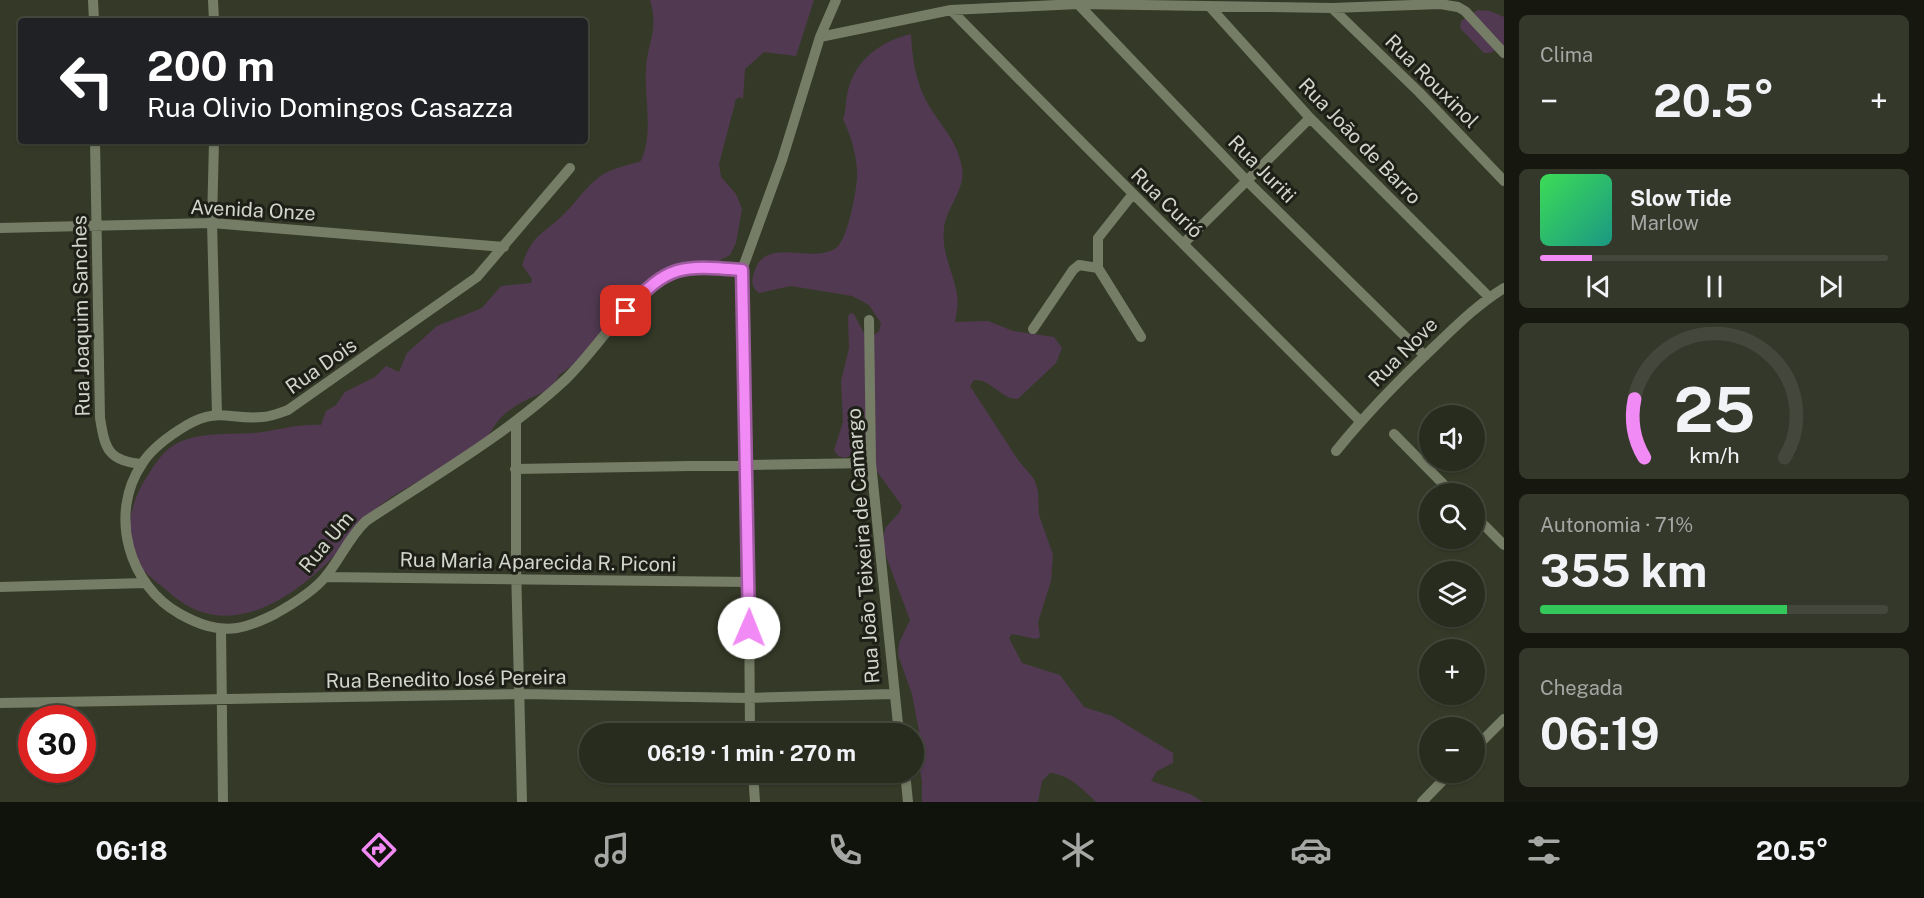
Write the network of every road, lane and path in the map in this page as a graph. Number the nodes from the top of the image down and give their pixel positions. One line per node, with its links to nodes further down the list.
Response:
1 (93, 0): 10 (street)
2 (213, 0): 11 (street)
3 (836, 0): 12 (street)
4 (1424, 2): 5 (street); 8 (street)
5 (1440, 2): 13 (street)
6 (1078, 4): 7 (street); 9 (street); 18 (street, Rua Juriti)
7 (1210, 7): 8 (street); 14 (street, Rua João de Barro)
8 (1332, 8): 19 (street, Rua Rouxinol)
9 (951, 10): 12 (street); 20 (street, Rua Curió)
10 (94, 18)
11 (214, 18)
12 (820, 37): 27 (street)
13 (1504, 53)
14 (1310, 118): 18 (street); 29 (street, Rua João de Barro)
15 (95, 144): 22 (street, Rua Joaquim Sanches)
16 (214, 144): 21 (street)
17 (570, 168): 25 (street, Rua Dois)
18 (1246, 180): 24 (street); 33 (street, Rua Juriti)
19 (1504, 181)
20 (1132, 195): 24 (street, Rua Curió); 26 (street)
21 (212, 223): 22 (street, Avenida Onze); 25 (street, Avenida Onze); 34 (street)
22 (96, 226): 23 (street, Avenida Onze); 40 (street, Rua Joaquim Sanches)
23 (0, 228)
24 (1184, 243): 35 (street, Rua Curió)
25 (504, 247): 34 (street, Rua Dois)
26 (1098, 268): 31 (street); 32 (street)
27 (742, 270): 36 (street, Rua Um); 41 (street)
28 (1504, 288): 29 (street, Rua Nove)
29 (1489, 297): 33 (street, Rua Nove)
30 (868, 320): 39 (street, Rua João Teixeira de Camargo)
31 (1033, 329)
32 (1140, 337)
33 (1425, 356): 35 (street, Rua Nove)
34 (217, 414): 40 (street, Rua Dois)
35 (1360, 421): 38 (street, Rua Nove)
36 (516, 423): 42 (street); 46 (street, Rua Um)
37 (1394, 434): 43 (street)
38 (1336, 451)
39 (871, 463): 41 (street); 54 (street, Rua João Teixeira de Camargo)
40 (142, 464): 49 (street, Rua Dois)
41 (748, 464): 42 (street); 48 (street)
42 (515, 469): 47 (street)
43 (1442, 483)
44 (1485, 526): 45 (street)
45 (1504, 544)
46 (325, 577): 47 (street, Rua Maria Aparecida R. Piconi); 52 (street, Rua Um)
47 (516, 579): 48 (street, Rua Maria Aparecida R. Piconi); 53 (street)
48 (750, 582): 55 (street)
49 (145, 583): 50 (street); 51 (street, Rua Dois)
50 (0, 587)
51 (155, 594): 52 (street, Rua Um)
52 (221, 629): 56 (street)
53 (521, 694): 55 (street, Rua Benedito José Pereira); 56 (street, Rua Benedito José Pereira); 66 (street)
54 (893, 694): 55 (street, Rua Benedito José Pereira); 60 (street, Rua João Teixeira de Camargo)
55 (748, 698): 59 (street)
56 (220, 700): 57 (street, Rua Benedito José Pereira); 65 (street)
57 (0, 703)
58 (1504, 719): 61 (street)
59 (749, 723)
60 (897, 723)
61 (1485, 738)
62 (753, 783): 67 (street)
63 (906, 783): 68 (street)
64 (1440, 783): 69 (street)
65 (223, 802)
66 (522, 802)
67 (754, 802)
68 (908, 802)
69 (1422, 802)

